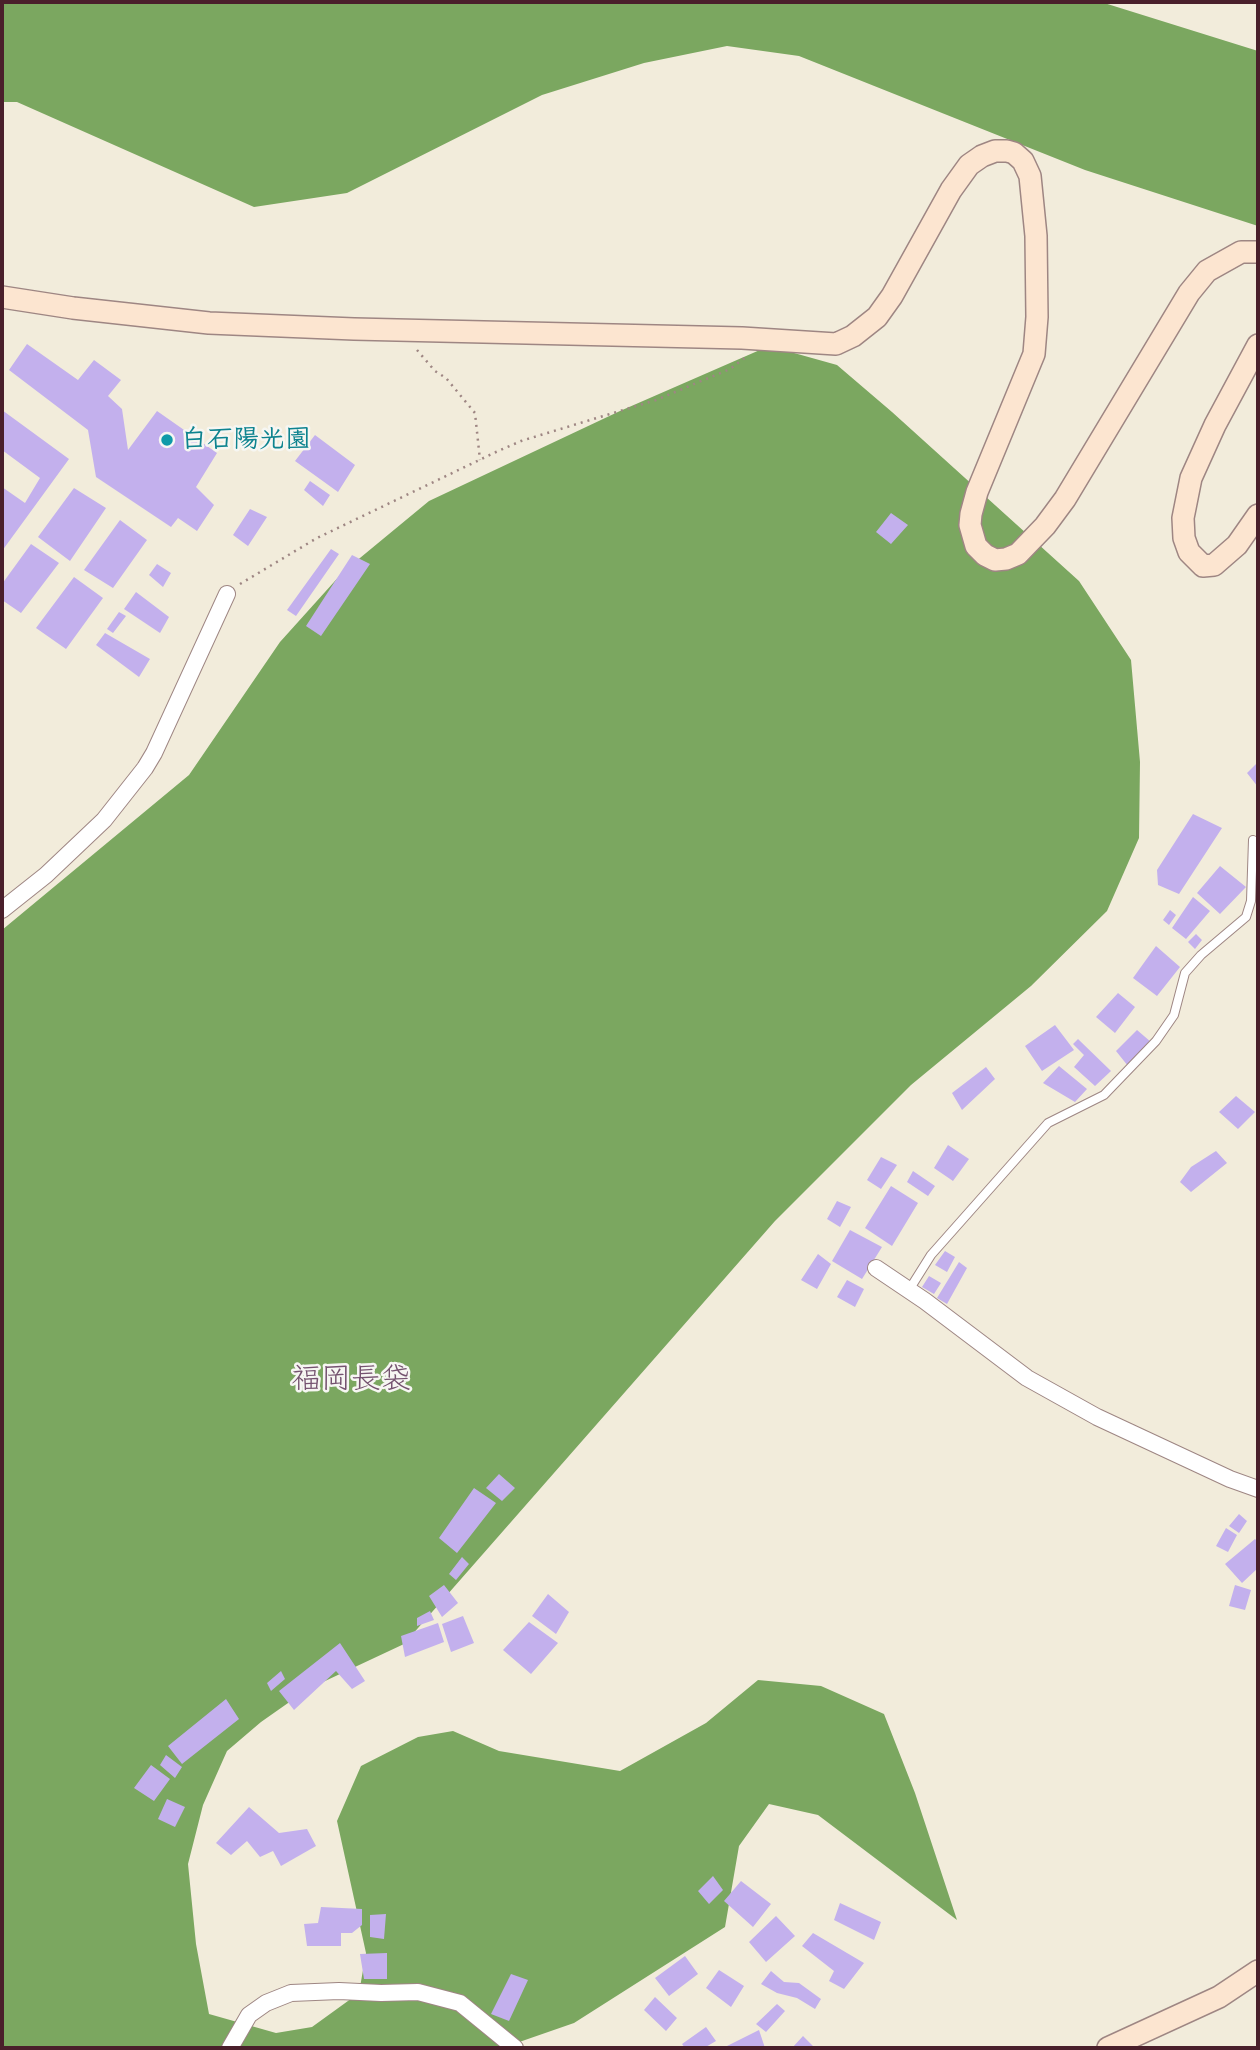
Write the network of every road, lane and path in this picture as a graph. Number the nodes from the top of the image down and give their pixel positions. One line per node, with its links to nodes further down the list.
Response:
1 (1258, 252): 4 (street)
2 (2, 297): 3 (street)
3 (401, 330): 4 (street); 6 (path)
4 (768, 340): 6 (path)
5 (1258, 345): 7 (street)
6 (480, 460): 8 (path)
7 (1258, 515)
8 (227, 594): 10 (street)
9 (1252, 840): 12 (lane)
10 (2, 910)
11 (1258, 913): 12 (lane)
12 (1246, 917): 14 (lane)
13 (876, 1268): 14 (street)
14 (909, 1290): 15 (street)
15 (1258, 1489)
16 (1258, 1971): 19 (street)
17 (230, 2048): 18 (street)
18 (515, 2048)
19 (1108, 2048)

